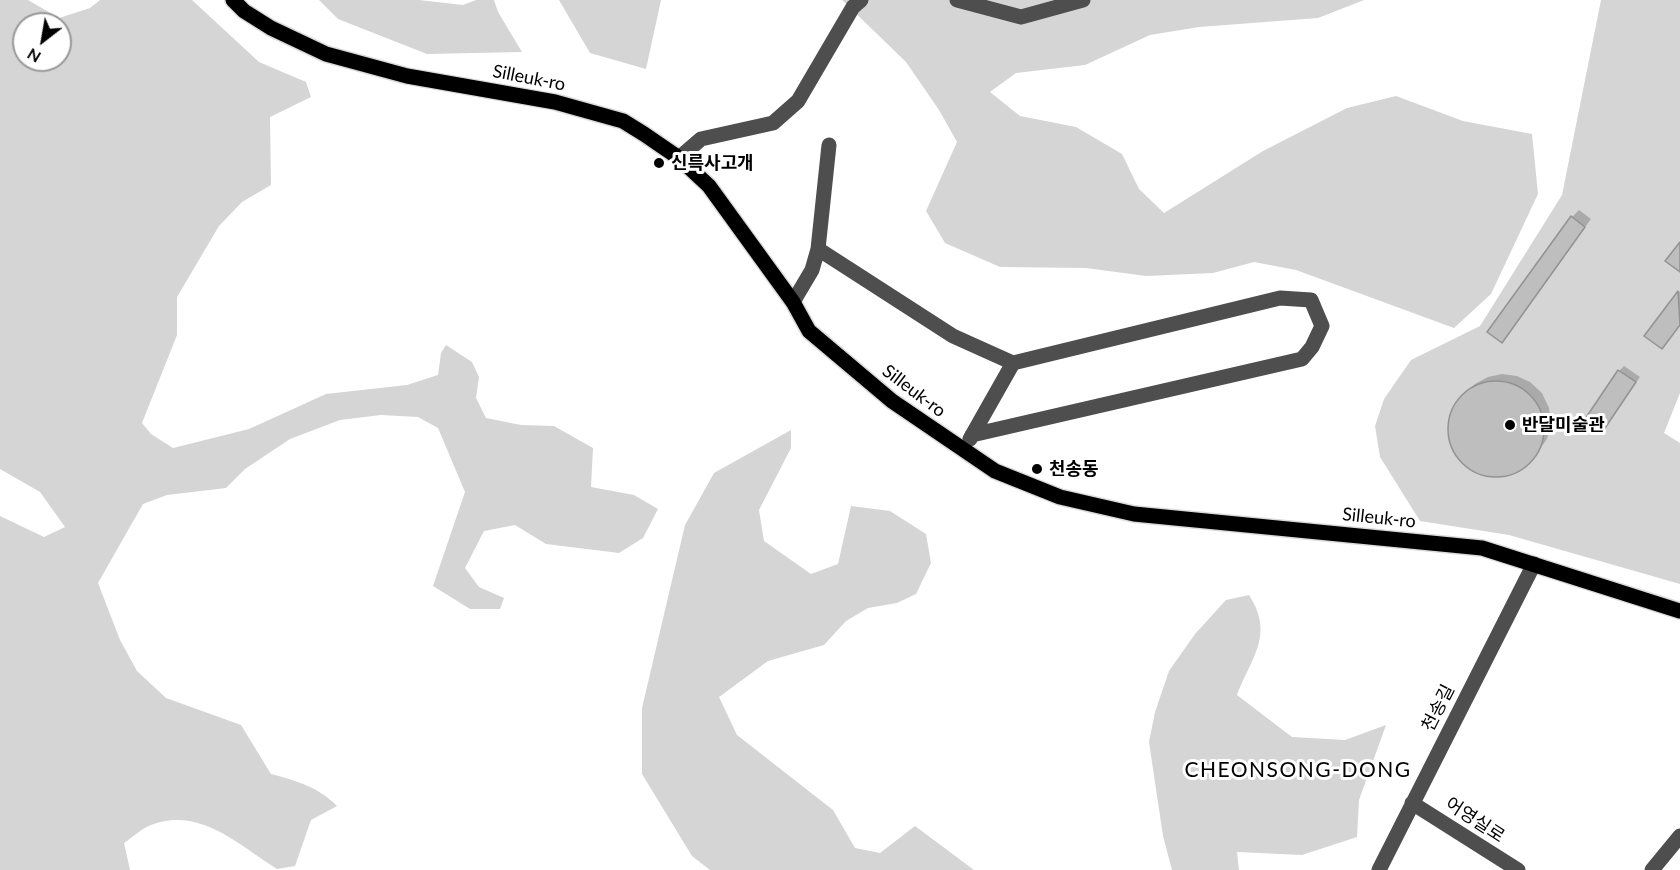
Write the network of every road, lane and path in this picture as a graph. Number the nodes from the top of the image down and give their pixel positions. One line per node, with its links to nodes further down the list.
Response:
1 (233, 0): 6 (main road, Silleuk-ro)
2 (861, 0): 6 (street)
3 (957, 0): 4 (street)
4 (1083, 0)
5 (829, 145): 7 (street)
6 (679, 158): 8 (main road, Silleuk-ro)
7 (818, 249): 8 (street); 9 (street)
8 (794, 302): 11 (main road, Silleuk-ro)
9 (1013, 363): 10 (street); 10 (street)
10 (972, 435): 11 (street)
11 (964, 452): 12 (main road, Silleuk-ro)
12 (1534, 564): 13 (main road, Silleuk-ro); 14 (street, 천송길)
13 (1680, 611)
14 (1412, 802): 16 (street, 천송길); 17 (street, 어영실로)
15 (1680, 836): 18 (street)
16 (1379, 870)
17 (1518, 870)
18 (1652, 870)

